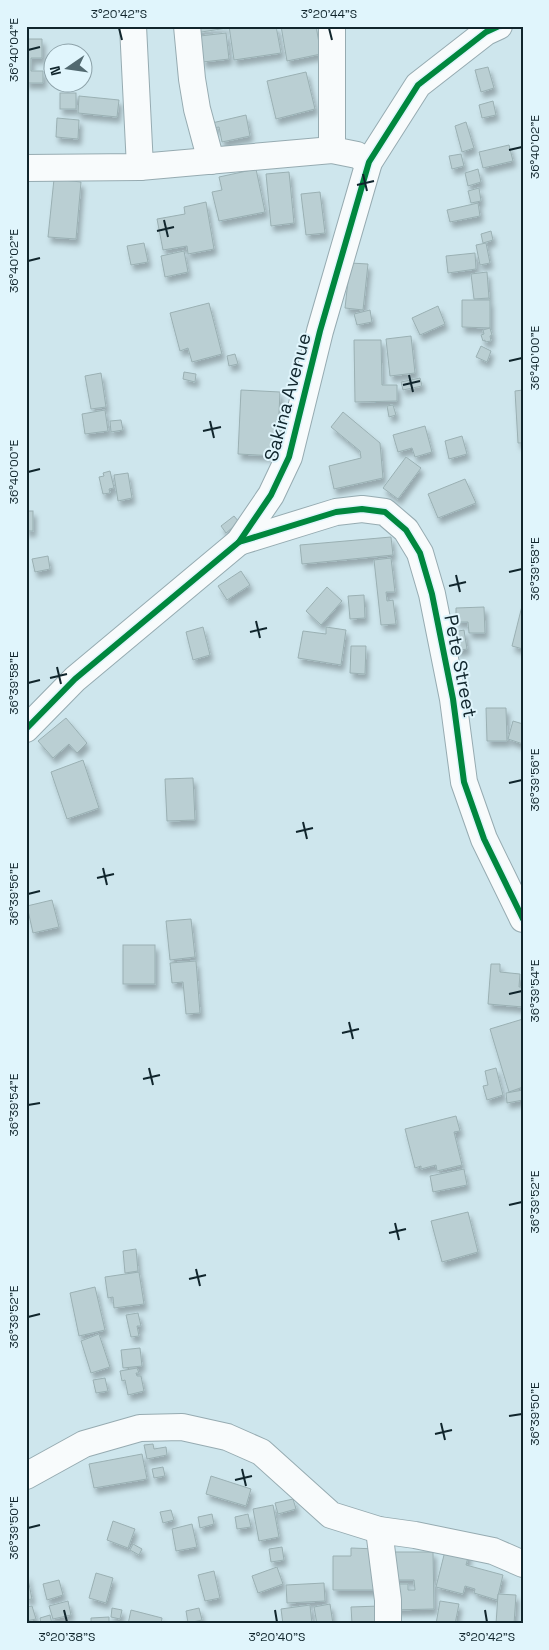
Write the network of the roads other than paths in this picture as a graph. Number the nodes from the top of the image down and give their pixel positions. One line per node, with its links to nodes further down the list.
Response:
1 (133, 26): 8 (street)
2 (187, 26): 6 (street)
3 (332, 26): 5 (street)
4 (499, 26): 7 (street, Sakina Avenue)
5 (332, 150): 6 (street); 7 (street)
6 (211, 161): 8 (street)
7 (369, 162): 10 (street, Sakina Avenue)
8 (140, 167): 9 (street)
9 (26, 168)
10 (239, 542): 11 (street, Sakina Avenue); 12 (street, Pete Street)
11 (26, 729)
12 (523, 919)
13 (26, 1476): 14 (street)
14 (379, 1530): 15 (street); 16 (street)
15 (523, 1564)
16 (388, 1624)

